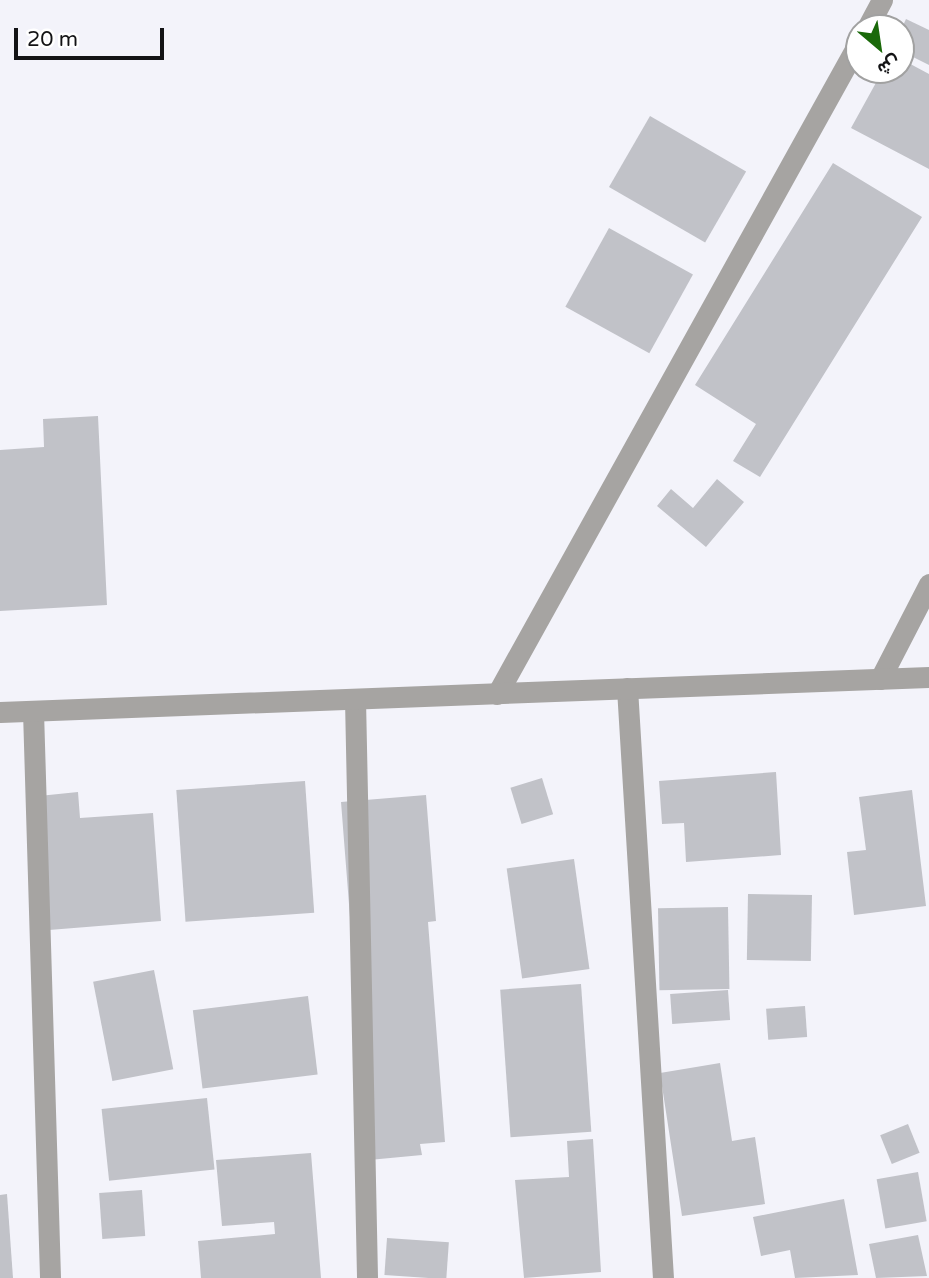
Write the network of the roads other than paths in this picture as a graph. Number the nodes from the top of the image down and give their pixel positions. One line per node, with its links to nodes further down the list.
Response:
1 (845, 66): 6 (street)
2 (929, 584): 4 (street)
3 (929, 677): 4 (street)
4 (880, 679): 5 (street)
5 (627, 688): 6 (street); 12 (street)
6 (497, 694): 7 (street)
7 (355, 699): 8 (street); 11 (street)
8 (33, 711): 9 (street); 10 (street)
9 (0, 712)
10 (50, 1278)
11 (367, 1278)
12 (663, 1278)

